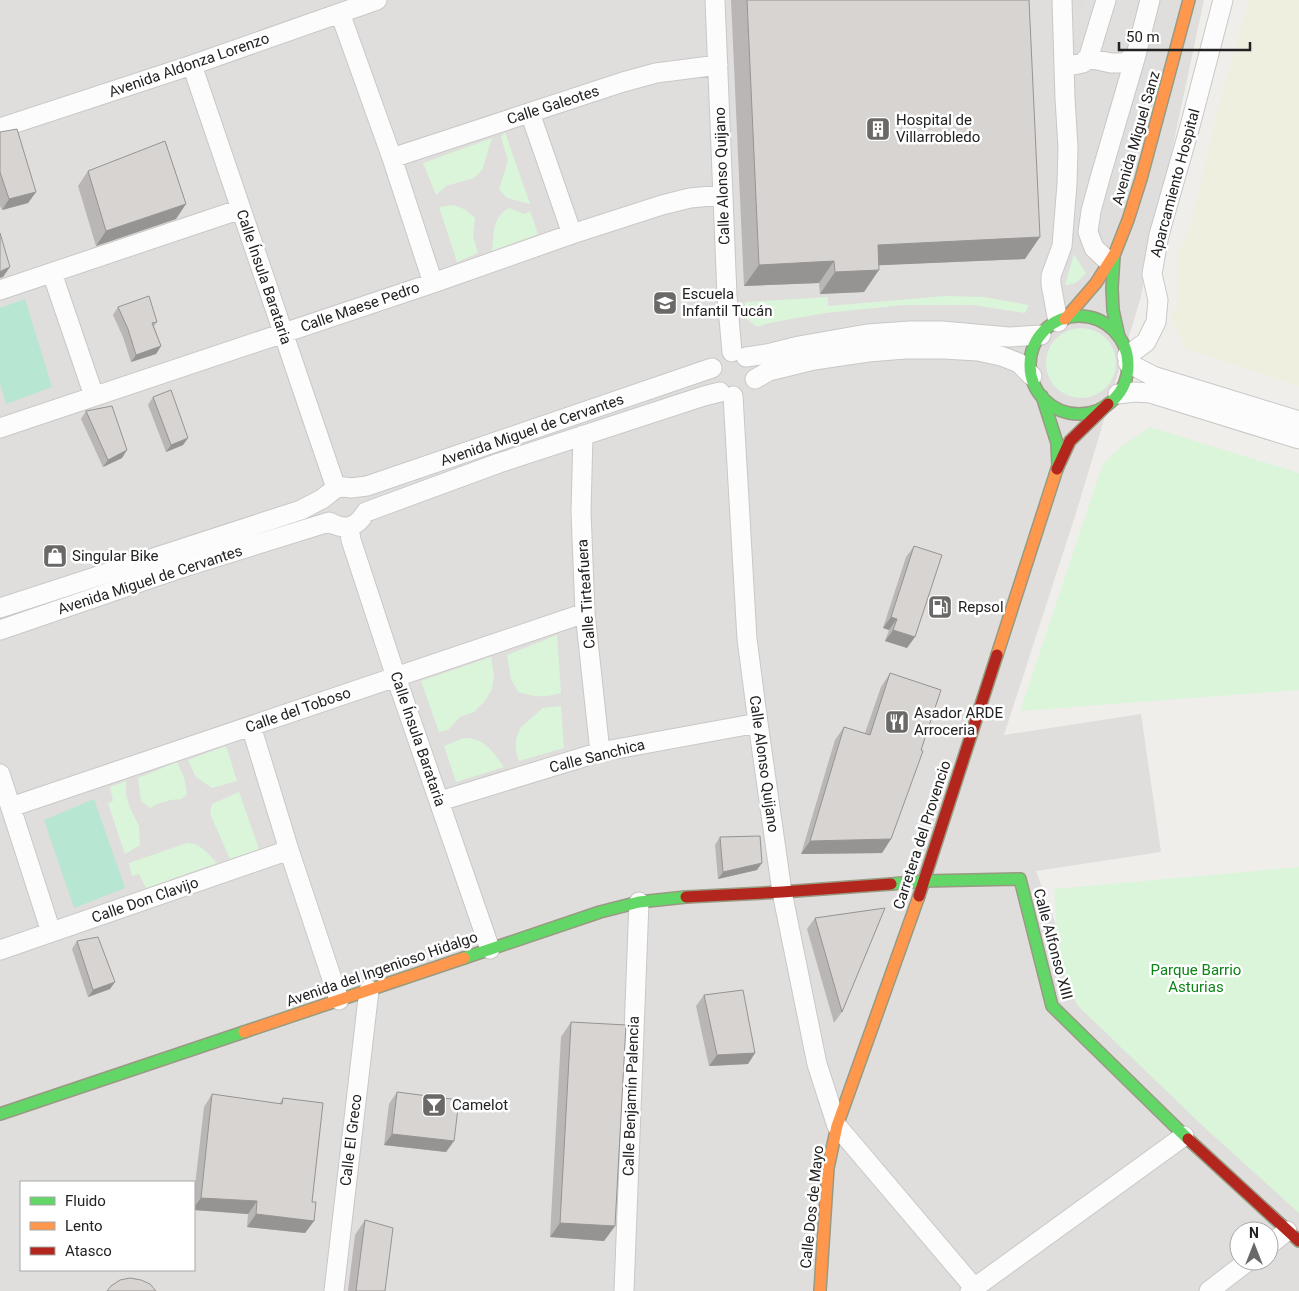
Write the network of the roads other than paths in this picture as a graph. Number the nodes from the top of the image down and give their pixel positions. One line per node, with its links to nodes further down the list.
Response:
1 (377, 0): 8 (street, Avenida Aldonza Lorenzo)
2 (715, 0): 12 (street, Calle Alonso Quijano)
3 (1062, 0): 13 (street)
4 (1106, 0): 10 (street)
5 (1150, 0): 9 (street)
6 (1189, 0): 20 (street, Avenida Miguel Sanz)
7 (1223, 0): 29 (street, Aparcamiento Hospital)
8 (340, 13): 11 (street, Avenida Aldonza Lorenzo); 16 (street)
9 (1136, 55): 10 (street); 20 (street)
10 (1088, 58): 13 (street)
11 (192, 65): 15 (street, Avenida Aldonza Lorenzo); 18 (street, Calle Ínsula Barataria)
12 (718, 65): 14 (street, Calle Galeotes); 17 (street, Calle Alonso Quijano)
13 (1064, 67): 24 (street)
14 (530, 113): 16 (street, Calle Galeotes); 19 (street)
15 (0, 128)
16 (392, 158): 22 (street)
17 (722, 195): 19 (street, Calle Maese Pedro); 28 (street, Calle Alonso Quijano)
18 (241, 209): 21 (street); 25 (street, Calle Ínsula Barataria)
19 (572, 234): 22 (street, Calle Maese Pedro)
20 (1112, 257): 24 (street, Avenida Miguel Sanz); 27 (street, Avenida Miguel Sanz)
21 (52, 273): 23 (street); 34 (street)
22 (433, 282): 25 (street, Calle Maese Pedro)
23 (0, 290)
24 (1061, 320): 26 (street, Avenida Miguel Sanz); 27 (street)
25 (283, 333): 34 (street, Calle Maese Pedro); 42 (street, Calle Ínsula Barataria)
26 (1041, 335): 28 (street); 31 (street)
27 (1119, 337): 29 (street, Avenida Miguel Sanz)
28 (739, 355): 30 (street); 32 (street)
29 (1127, 359): 36 (street); 37 (street)
30 (712, 368): 33 (street); 42 (street, Avenida Miguel de Cervantes)
31 (1032, 376): 32 (street); 35 (street, Carretera del Provencio)
32 (755, 379): 33 (street)
33 (727, 394): 39 (street, Avenida Miguel de Cervantes); 50 (street, Calle Alonso Quijano)
34 (94, 396): 38 (street, Calle Maese Pedro)
35 (1042, 396): 36 (street); 41 (street, Carretera del Provencio)
36 (1113, 399): 40 (street); 41 (street, Carretera del Provencio)
37 (1299, 421)
38 (0, 428)
39 (583, 435): 43 (street, Avenida Miguel de Cervantes); 47 (street, Calle Tirteafuera)
40 (1299, 439)
41 (1058, 466): 57 (street, Carretera del Provencio)
42 (336, 492): 43 (street); 44 (street); 46 (street, Avenida Miguel de Cervantes)
43 (366, 512): 45 (street, Avenida Miguel de Cervantes)
44 (329, 522): 45 (street); 48 (street, Avenida Miguel de Cervantes)
45 (349, 528): 49 (street, Calle Ínsula Barataria)
46 (0, 608)
47 (585, 613): 49 (street, Calle del Toboso); 52 (street, Calle Tirteafuera)
48 (0, 630)
49 (396, 677): 51 (street, Calle del Toboso); 54 (street, Calle Ínsula Barataria)
50 (758, 724): 52 (street, Calle Sanchica); 58 (street, Calle Alonso Quijano)
51 (251, 726): 55 (street, Calle del Toboso); 56 (street)
52 (600, 752): 54 (street, Calle Sanchica)
53 (0, 774): 55 (street)
54 (440, 801): 61 (street, Calle Ínsula Barataria)
55 (11, 807): 60 (street)
56 (289, 850): 60 (street, Calle Don Clavijo); 64 (street)
57 (924, 881): 58 (street, Calle Alfonso XIII); 66 (street, Carretera del Provencio); 67 (street, Calle Alfonso XIII)
58 (782, 892): 59 (street, Avenida del Ingenioso Hidalgo); 66 (street, Calle Alonso Quijano)
59 (639, 902): 61 (street, Avenida del Ingenioso Hidalgo); 73 (street, Calle Benjamín Palencia)
60 (51, 932): 62 (street, Calle Don Clavijo)
61 (490, 949): 63 (street, Avenida del Ingenioso Hidalgo)
62 (0, 950)
63 (369, 990): 64 (street, Avenida del Ingenioso Hidalgo); 72 (street, Calle El Greco)
64 (340, 1000): 65 (street, Avenida del Ingenioso Hidalgo)
65 (0, 1114)
66 (837, 1126): 71 (street); 74 (street, Calle Dos de Mayo)
67 (1184, 1136): 68 (street, Calle Alfonso XIII); 71 (street)
68 (1293, 1236): 69 (street)
69 (1279, 1241)
70 (1235, 1271): 75 (street)
71 (974, 1290)
72 (334, 1291)
73 (624, 1291)
74 (820, 1291)
75 (1209, 1291)

